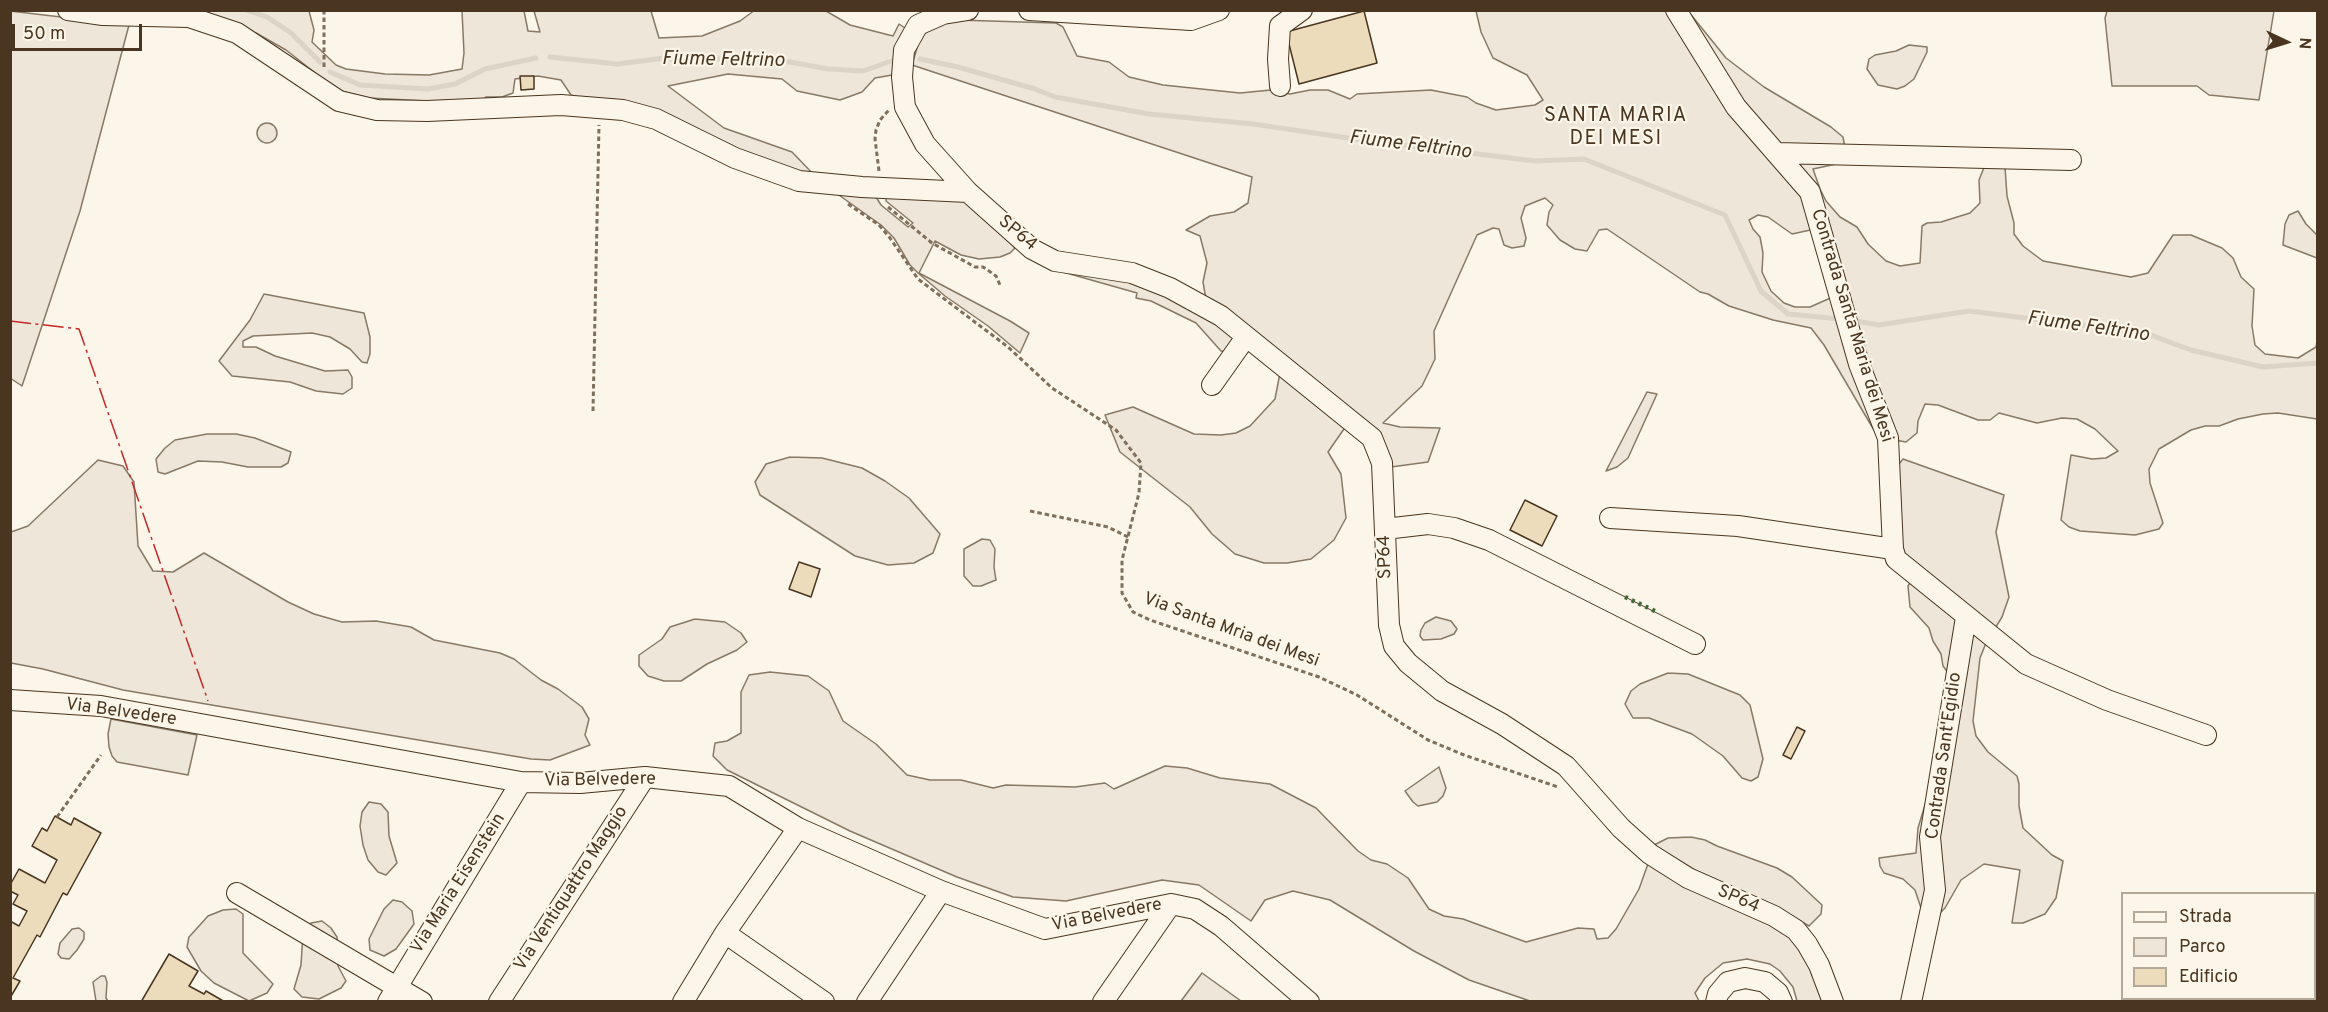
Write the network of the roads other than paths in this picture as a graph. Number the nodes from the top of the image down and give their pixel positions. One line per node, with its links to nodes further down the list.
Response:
1 (68, 10): 10 (street)
2 (968, 10): 10 (street, SP64)
3 (1029, 10): 4 (street)
4 (1219, 10)
5 (1302, 10): 7 (street)
6 (1676, 10): 8 (street, Contrada Santa Maria dei Mesi)
7 (1280, 86)
8 (1777, 153): 9 (street); 15 (street, Contrada Santa Maria dei Mesi)
9 (2071, 160)
10 (968, 192): 11 (street, SP64)
11 (1246, 336): 12 (street); 14 (street, SP64)
12 (1212, 385)
13 (1610, 518): 15 (street)
14 (1385, 529): 17 (street); 37 (street, SP64)
15 (1893, 549): 16 (street)
16 (1966, 617): 19 (street); 38 (street, Contrada Sant'Egidio)
17 (1695, 644)
18 (10, 700): 21 (street, Via Belvedere)
19 (2206, 735)
20 (645, 777): 21 (street, Via Belvedere); 22 (street, Via Belvedere); 29 (street, Via Ventiquattro Maggio)
21 (521, 782): 27 (street, Via Maria Eisenstein)
22 (798, 828): 23 (street, Via Belvedere); 26 (street)
23 (941, 891): 25 (street, Via Belvedere); 32 (street)
24 (237, 893): 27 (street)
25 (1171, 904): 33 (street); 34 (street, Via Belvedere)
26 (725, 933): 30 (street); 31 (street)
27 (392, 993): 28 (street)
28 (422, 1002)
29 (499, 1002)
30 (683, 1002)
31 (824, 1002)
32 (867, 1002)
33 (1103, 1002)
34 (1309, 1002)
35 (1716, 1002): 36 (street)
36 (1782, 1002)
37 (1833, 1002)
38 (1911, 1002)

